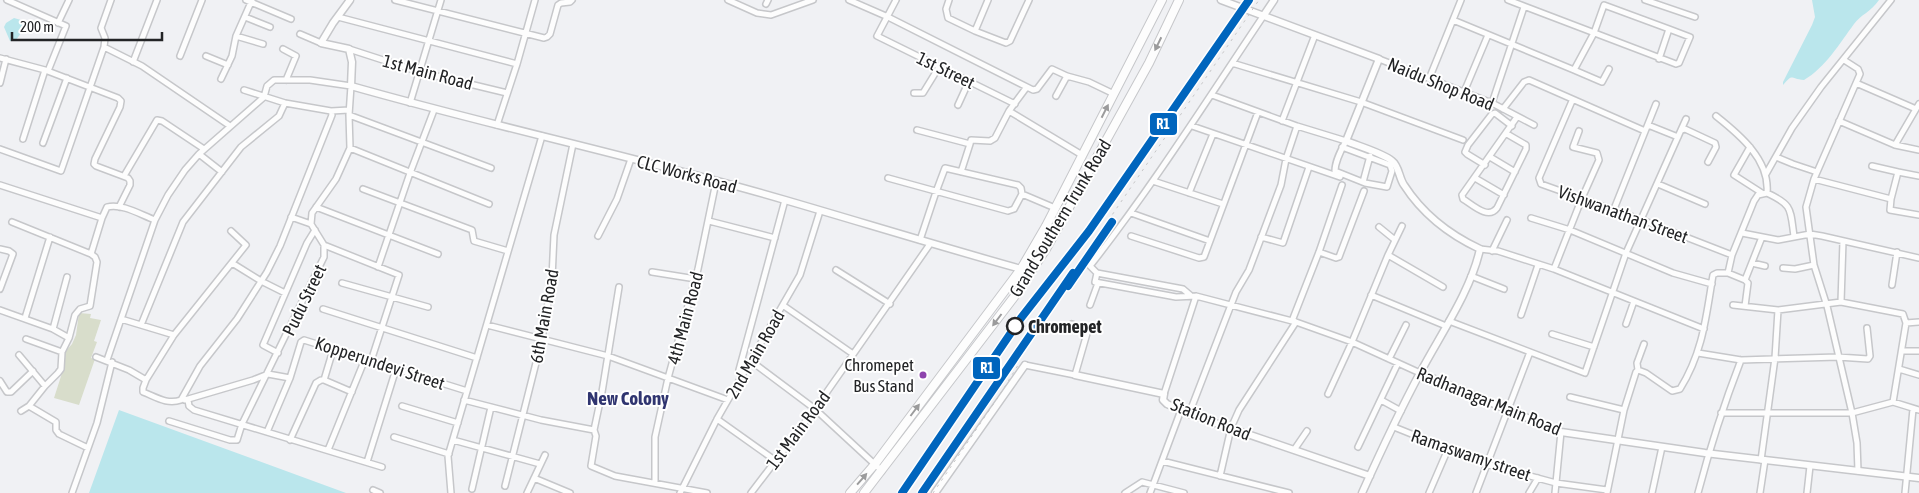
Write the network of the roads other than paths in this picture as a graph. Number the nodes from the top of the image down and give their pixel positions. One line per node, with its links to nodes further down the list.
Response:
1 (7, 0): 30 (street)
2 (23, 0): 30 (street)
3 (69, 0): 40 (street)
4 (111, 0): 54 (street)
5 (157, 0): 64 (street)
6 (202, 0): 57 (street)
7 (350, 0): 33 (street)
8 (395, 0): 32 (street)
9 (441, 0): 32 (street)
10 (535, 0): 46 (street)
11 (572, 0): 46 (street)
12 (728, 0): 13 (street)
13 (813, 0)
14 (849, 0): 36 (street)
15 (896, 0): 36 (street)
16 (949, 0): 43 (street)
17 (988, 0): 43 (street)
18 (1029, 0): 43 (street)
19 (1162, 0): 89 (main road, Grand Southern Trunk Road)
20 (1180, 0): 399 (main road, Grand Southern Trunk Road, one-way to 399)
21 (1222, 0): 34 (street)
22 (1274, 0): 34 (street)
23 (1461, 0): 39 (street)
24 (1508, 0): 31 (street)
25 (1601, 0): 29 (street)
26 (1646, 0): 37 (street)
27 (1891, 0): 63 (street)
28 (250, 1): 35 (street); 38 (street)
29 (1604, 5): 42 (street); 44 (street)
30 (20, 6): 40 (street)
31 (1524, 7): 44 (street); 53 (street)
32 (438, 11): 46 (street); 50 (street)
33 (338, 16): 50 (street); 51 (street)
34 (1264, 16): 47 (street); 65 (street)
35 (245, 17): 41 (street); 49 (street)
36 (888, 17): 68 (street, 1st Street); 84 (street)
37 (1695, 17)
38 (291, 19)
39 (1453, 20): 48 (street); 77 (street)
40 (58, 23): 70 (street)
41 (270, 27)
42 (1670, 29): 62 (street); 62 (street)
43 (975, 31)
44 (1594, 33): 62 (street); 71 (street)
45 (300, 34): 51 (street)
46 (526, 34): 66 (street)
47 (1315, 34): 60 (street); 79 (street)
48 (1488, 35): 53 (street); 86 (street)
49 (236, 36): 52 (street); 67 (street)
50 (430, 42): 66 (street); 72 (street)
51 (321, 43): 56 (street)
52 (262, 44)
53 (1512, 46): 71 (street); 101 (street)
54 (104, 47): 64 (street); 82 (street)
55 (284, 49): 76 (street)
56 (349, 49): 72 (street, 1st Main Road); 83 (street)
57 (180, 56)
58 (206, 56): 67 (street)
59 (0, 58): 61 (street)
60 (1379, 58): 77 (street, Naidu Shop Road); 94 (street, Naidu Shop Road)
61 (6, 59): 70 (street); 80 (street)
62 (1659, 59)
63 (1844, 60): 81 (street); 145 (street)
64 (133, 62): 116 (street)
65 (1232, 63): 79 (street); 90 (street)
66 (517, 64): 87 (street)
67 (228, 65): 75 (street)
68 (938, 67): 78 (street, 1st Street); 88 (street)
69 (1609, 68): 71 (street)
70 (47, 70): 74 (street); 127 (street)
71 (1574, 70)
72 (420, 72): 87 (street, 1st Main Road); 96 (street)
73 (1067, 76): 84 (street); 89 (street); 91 (street)
74 (67, 78): 82 (street); 130 (street)
75 (222, 79)
76 (286, 80): 83 (street); 92 (street)
77 (1429, 80): 86 (street, Naidu Shop Road)
78 (969, 81): 97 (street, 1st Street); 100 (street)
79 (1298, 82): 94 (street); 110 (street)
80 (0, 83)
81 (1856, 83): 99 (street); 111 (street)
82 (90, 86): 138 (street); 160 (street)
83 (351, 86): 96 (street, CLC Works Road); 105 (street)
84 (1026, 88): 97 (street)
85 (244, 90): 92 (street)
86 (1464, 92): 101 (street, Naidu Shop Road)
87 (507, 93): 113 (street)
88 (914, 93)
89 (1114, 94): 142 (main road, Grand Southern Trunk Road, one-way to 89)
90 (1212, 95): 106 (street); 117 (street)
91 (1056, 96)
92 (264, 97): 95 (street); 116 (street)
93 (1572, 101): 101 (street); 122 (street); 179 (street, Vishwanathan Street)
94 (1361, 102): 128 (street); 133 (street, Naidu Shop Road)
95 (285, 103): 103 (street); 153 (street)
96 (410, 103): 102 (street, CLC Works Road)
97 (1015, 104): 104 (street)
98 (1656, 104): 115 (street)
99 (1918, 104): 135 (street)
100 (958, 105)
101 (1498, 106): 108 (street, Naidu Shop Road)
102 (434, 110): 113 (street, CLC Works Road); 129 (street)
103 (331, 111): 105 (street); 193 (street)
104 (1009, 111): 132 (street); 142 (street)
105 (349, 112): 129 (street); 136 (street)
106 (1258, 112): 110 (street); 134 (street)
107 (1716, 116): 137 (street)
108 (1509, 118): 112 (street); 112 (street); 149 (street)
109 (1686, 119): 120 (street)
110 (1282, 121): 118 (street)
111 (1839, 121): 135 (street); 156 (street)
112 (1514, 122): 114 (street); 124 (street)
113 (497, 125): 125 (street, CLC Works Road)
114 (1534, 125)
115 (1648, 125): 122 (street); 126 (street)
116 (230, 126): 139 (street)
117 (1192, 126): 123 (street); 166 (street)
118 (1297, 126): 133 (street); 147 (street)
119 (917, 130): 132 (street)
120 (1681, 130): 126 (street); 148 (street)
121 (1579, 132): 179 (street)
122 (1645, 132): 189 (street)
123 (1213, 134): 134 (street); 175 (street)
124 (1507, 134): 144 (street); 155 (street)
125 (542, 136): 131 (street, CLC Works Road); 226 (street)
126 (1678, 136): 169 (street)
127 (22, 139)
128 (1463, 140)
129 (422, 142): 152 (street); 158 (street)
130 (43, 143)
131 (574, 144): 146 (street, CLC Works Road); 299 (street, 6th Main Road)
132 (970, 144): 154 (street)
133 (1344, 144): 143 (street); 168 (street)
134 (1245, 145): 147 (street); 184 (street)
135 (1895, 145): 140 (street)
136 (350, 148): 158 (street); 187 (street)
137 (1750, 148): 159 (street); 176 (street)
138 (0, 149)
139 (204, 149): 141 (street); 160 (street)
140 (1919, 150)
141 (199, 154): 153 (street); 196 (street)
142 (1082, 155): 188 (main road, Grand Southern Trunk Road)
143 (1370, 155): 168 (street); 168 (street); 224 (street)
144 (1490, 157): 149 (street); 155 (street)
145 (1776, 157): 156 (street); 159 (street)
146 (631, 159): 167 (street, CLC Works Road); 210 (street)
147 (1286, 159): 151 (street); 214 (street)
148 (1708, 162)
149 (1485, 165): 164 (street)
150 (1872, 166): 157 (street)
151 (1309, 167): 162 (street); 214 (street)
152 (490, 168)
153 (222, 172): 288 (street)
154 (961, 172): 174 (street); 177 (street)
155 (1514, 172): 178 (street)
156 (1817, 172): 165 (street)
157 (1898, 172): 161 (street); 180 (street)
158 (410, 173): 182 (street); 183 (street)
159 (1766, 174): 176 (street)
160 (124, 176): 186 (street)
161 (1919, 176)
162 (1340, 177)
163 (888, 178): 174 (street)
164 (1475, 178): 178 (street); 178 (street)
165 (1814, 179): 180 (street); 208 (street)
166 (1153, 181): 175 (street); 191 (street)
167 (716, 182): 181 (street, CLC Works Road); 199 (street, 4th Main Road)
168 (1363, 182)
169 (1658, 184): 185 (street); 198 (street)
170 (0, 185): 194 (street)
171 (1342, 185): 227 (street)
172 (362, 189): 182 (street)
173 (1364, 191): 227 (street)
174 (936, 192): 177 (street); 217 (street)
175 (1189, 193): 184 (street)
176 (1764, 193): 207 (street); 212 (street)
177 (1022, 194): 188 (street)
178 (1504, 195)
179 (1582, 198): 189 (street, Vishwanathan Street); 205 (street)
180 (1891, 199): 192 (street)
181 (785, 200): 190 (street, CLC Works Road); 216 (street)
182 (400, 204): 209 (street); 226 (street)
183 (489, 204)
184 (1223, 204): 220 (street)
185 (1705, 204)
186 (119, 207): 194 (street); 196 (street)
187 (316, 207): 201 (street); 209 (street)
188 (1056, 208): 242 (main road, Grand Southern Trunk Road)
189 (1614, 209): 198 (street, Vishwanathan Street)
190 (820, 211): 217 (street, CLC Works Road); 272 (street, 2nd Main Road)
191 (1132, 213): 220 (street); 246 (street)
192 (1919, 215)
193 (291, 217): 201 (street); 252 (street)
194 (102, 218): 230 (street)
195 (1531, 218): 205 (street)
196 (154, 220): 281 (street)
197 (1507, 220): 225 (street)
198 (1642, 220): 229 (street); 233 (street, Vishwanathan Street)
199 (709, 221): 216 (street); 250 (street, 4th Main Road)
200 (12, 222): 213 (street)
201 (311, 224): 204 (street, Pudu Street)
202 (1402, 226): 218 (street)
203 (1379, 227): 218 (street)
204 (315, 230): 222 (street, Pudu Street); 262 (street)
205 (1570, 230): 229 (street); 244 (street)
206 (231, 231): 235 (street)
207 (1742, 233): 215 (street); 233 (street)
208 (1810, 234): 212 (street); 219 (street); 238 (street)
209 (389, 235): 231 (street); 240 (street)
210 (598, 236)
211 (1131, 236): 220 (street)
212 (1794, 236): 215 (street)
213 (50, 237): 230 (street); 280 (street)
214 (1261, 237): 273 (street)
215 (1762, 237): 236 (street)
216 (775, 238): 334 (street)
217 (920, 240): 221 (street, CLC Works Road)
218 (1395, 240): 232 (street)
219 (1843, 241): 228 (street); 267 (street)
220 (1210, 242)
221 (930, 244): 242 (street, CLC Works Road); 269 (street, 1st Main Road)
222 (324, 245): 240 (street); 308 (street, Pudu Street)
223 (0, 249): 259 (street)
224 (1480, 249): 225 (street); 248 (street)
225 (1492, 250): 237 (street)
226 (508, 251): 289 (street)
227 (1319, 252): 282 (street)
228 (1897, 252): 234 (street); 256 (street)
229 (1626, 253): 255 (street); 261 (street)
230 (91, 254): 297 (street)
231 (438, 254)
232 (1388, 255): 258 (street); 263 (street)
233 (1732, 255): 247 (street)
234 (1919, 258)
235 (232, 263): 252 (street); 296 (street)
236 (1752, 263): 239 (street); 251 (street)
237 (1538, 265): 244 (street); 279 (street)
238 (1814, 265): 241 (street); 268 (street)
239 (1765, 266)
240 (378, 267): 265 (street)
241 (1783, 268)
242 (1021, 269): 395 (main road, Grand Southern Trunk Road, one-way to 242)
243 (836, 270): 269 (street)
244 (1554, 270): 261 (street)
245 (652, 272): 250 (street)
246 (1097, 273): 254 (street); 264 (street)
247 (1728, 273): 251 (street); 255 (street)
248 (1471, 276): 260 (street); 284 (street)
249 (67, 277): 293 (street)
250 (696, 279): 333 (street, 4th Main Road)
251 (1746, 280): 274 (street)
252 (261, 282): 262 (street); 344 (street)
253 (342, 283): 265 (street)
254 (1098, 283): 264 (street); 270 (street)
255 (1712, 284): 291 (street)
256 (1892, 284)
257 (618, 287): 312 (street)
258 (1443, 287)
259 (0, 289)
260 (1504, 289)
261 (1613, 292): 266 (street); 302 (street)
262 (286, 293): 308 (street)
263 (1371, 295): 284 (street); 300 (street)
264 (1193, 296): 273 (street, Radhanagar Main Road); 341 (street)
265 (393, 298): 275 (street); 294 (street)
266 (1634, 301): 287 (street); 291 (street)
267 (1841, 302): 268 (street); 285 (street)
268 (1826, 303): 278 (street); 314 (street)
269 (890, 304): 310 (street, 1st Main Road)
270 (1090, 305)
271 (1733, 305): 274 (street)
272 (784, 306): 310 (street); 321 (street, 2nd Main Road)
273 (1230, 306): 282 (street, Radhanagar Main Road); 362 (street)
274 (1745, 306): 278 (street)
275 (428, 307)
276 (323, 309): 294 (street)
277 (0, 310): 280 (street)
278 (1778, 310): 316 (street)
279 (1521, 315)
280 (25, 318): 293 (street)
281 (121, 319): 288 (street); 320 (street)
282 (1294, 321): 300 (street, Radhanagar Main Road); 370 (street)
283 (1919, 322): 285 (street)
284 (1448, 323): 307 (street); 328 (street)
285 (1906, 323): 304 (street)
286 (1072, 324): 330 (street)
287 (1626, 324)
288 (141, 325): 296 (street)
289 (487, 325): 299 (street); 315 (street)
290 (1406, 325): 317 (street)
291 (1704, 328): 309 (street)
292 (1867, 328): 314 (street)
293 (52, 329): 297 (street)
294 (382, 329): 315 (street); 318 (street)
295 (1552, 334): 302 (street)
296 (174, 335): 335 (street)
297 (69, 338): 306 (street)
298 (26, 339): 306 (street)
299 (542, 339): 312 (street); 364 (street, 6th Main Road)
300 (1352, 342): 317 (street, Radhanagar Main Road); 342 (street)
301 (1644, 344): 326 (street)
302 (1594, 347): 307 (street)
303 (333, 350): 318 (street, Kopperundevi Street); 332 (street, Kopperundevi Street); 336 (street)
304 (1902, 351): 305 (street); 325 (street)
305 (1919, 351)
306 (62, 352): 338 (street)
307 (1530, 352): 359 (street)
308 (278, 353): 329 (street, Pudu Street)
309 (1698, 353): 319 (street); 326 (street)
310 (854, 354): 353 (street, 1st Main Road)
311 (19, 355): 327 (street)
312 (608, 356): 333 (street); 371 (street)
313 (96, 357): 320 (street)
314 (1838, 357): 316 (street); 361 (street)
315 (477, 358): 339 (street)
316 (1775, 358): 319 (street); 363 (street)
317 (1389, 359): 322 (street, Radhanagar Main Road)
318 (368, 360): 324 (street, Kopperundevi Street); 340 (street)
319 (1741, 360): 360 (street)
320 (110, 361): 335 (street); 381 (street)
321 (751, 361): 334 (street, 2nd Main Road); 353 (street)
322 (1398, 363): 328 (street, Radhanagar Main Road); 348 (street)
323 (1026, 365): 330 (street, Station Road); 425 (street)
324 (396, 369): 339 (street, Kopperundevi Street); 393 (street)
325 (1899, 369): 331 (street); 349 (street)
326 (1638, 370): 356 (street)
327 (33, 371): 337 (street); 338 (street)
328 (1420, 373): 358 (street); 359 (street, Radhanagar Main Road)
329 (268, 374): 332 (street); 345 (street); 368 (street, Pudu Street)
330 (1075, 375): 341 (street, Station Road)
331 (1919, 375)
332 (290, 378): 373 (street, Kopperundevi Street)
333 (668, 378): 347 (street); 407 (street, 4th Main Road)
334 (741, 378): 347 (street, 2nd Main Road)
335 (146, 380): 344 (street)
336 (324, 380): 340 (street); 376 (street)
337 (0, 381)
338 (45, 386): 350 (street)
339 (467, 391): 346 (street)
340 (352, 392): 383 (street)
341 (1164, 394): 355 (street, Station Road)
342 (1328, 394)
343 (1570, 397): 356 (street)
344 (180, 400): 345 (street)
345 (188, 400): 368 (street)
346 (464, 400): 352 (street); 367 (street)
347 (728, 400): 365 (street, 2nd Main Road)
348 (1381, 400): 358 (street); 380 (street)
349 (1893, 402): 354 (street); 361 (street)
350 (30, 406): 357 (street); 381 (street)
351 (402, 406): 367 (street)
352 (491, 407): 364 (street); 382 (street)
353 (815, 409): 391 (street, 1st Main Road); 395 (street)
354 (1916, 409): 403 (street)
355 (1181, 410): 362 (street, Station Road); 392 (street)
356 (1624, 410): 378 (street)
357 (21, 411)
358 (1401, 411): 369 (street)
359 (1509, 411): 374 (street, Radhanagar Main Road); 396 (street)
360 (1721, 413): 363 (street); 387 (street)
361 (1852, 413): 363 (street); 400 (street)
362 (1189, 414): 370 (street, Station Road)
363 (1768, 414): 390 (street)
364 (524, 415): 371 (street); 389 (street, 6th Main Road)
365 (717, 419): 391 (street); 411 (street, 2nd Main Road)
366 (169, 421): 368 (street, Pudu Street)
367 (458, 423): 377 (street)
368 (242, 424): 373 (street)
369 (1394, 427): 385 (street, Ramaswamy street); 402 (street)
370 (1231, 428): 384 (street, Station Road); 401 (street)
371 (594, 430): 407 (street)
372 (1307, 431): 384 (street)
373 (267, 432): 376 (street)
374 (1561, 432): 378 (street, Radhanagar Main Road); 408 (street)
375 (394, 436): 386 (street)
376 (290, 440): 383 (street)
377 (453, 440): 382 (street); 386 (street)
378 (1617, 440): 379 (street, Radhanagar Main Road); 414 (street)
379 (1662, 446): 387 (street, Radhanagar Main Road); 435 (street)
380 (1358, 447)
381 (88, 448): 415 (street)
382 (481, 448): 389 (street); 413 (street)
383 (328, 450): 393 (street)
384 (1294, 450): 402 (street, Station Road)
385 (1448, 450): 396 (street, Ramaswamy street); 431 (street)
386 (449, 454): 417 (street)
387 (1708, 454): 390 (street, Radhanagar Main Road); 436 (street)
388 (545, 455): 394 (street)
389 (513, 456): 394 (street); 410 (street, 6th Main Road)
390 (1763, 460): 397 (street, Radhanagar Main Road); 437 (street)
391 (776, 461): 422 (street, 1st Main Road)
392 (1162, 461): 401 (street); 409 (street)
393 (367, 462): 398 (street)
394 (540, 464): 404 (street)
395 (875, 464): 399 (street); 423 (main road, Grand Southern Trunk Road, one-way to 395)
396 (1486, 464): 405 (street, Ramaswamy street); 432 (street)
397 (1810, 466): 400 (street, Radhanagar Main Road); 438 (street)
398 (382, 467)
399 (882, 471): 424 (main road, Grand Southern Trunk Road)
400 (1858, 471): 403 (street, Radhanagar Main Road)
401 (1220, 476): 429 (street)
402 (1370, 476): 430 (street)
403 (1906, 476): 406 (street, Radhanagar Main Road); 439 (street)
404 (534, 478): 418 (street); 419 (street)
405 (1538, 478): 408 (street, Ramaswamy street); 433 (street)
406 (1919, 478)
407 (655, 483): 411 (street)
408 (1556, 483): 414 (street, Ramaswamy street); 434 (street)
409 (1153, 484): 426 (street); 427 (street); 428 (street)
410 (505, 486)
411 (682, 487): 420 (street, 2nd Main Road); 421 (street)
412 (373, 490): 416 (street)
413 (472, 490)
414 (1607, 491)
415 (72, 493)
416 (380, 493)
417 (451, 493)
418 (527, 493)
419 (570, 493)
420 (680, 493)
421 (707, 493)
422 (750, 493)
423 (850, 493)
424 (864, 493)
425 (935, 493)
426 (1125, 493)
427 (1150, 493)
428 (1184, 493)
429 (1289, 493)
430 (1362, 493)
431 (1429, 493)
432 (1476, 493)
433 (1529, 493)
434 (1555, 493)
435 (1652, 493)
436 (1698, 493)
437 (1760, 493)
438 (1807, 493)
439 (1904, 493)

